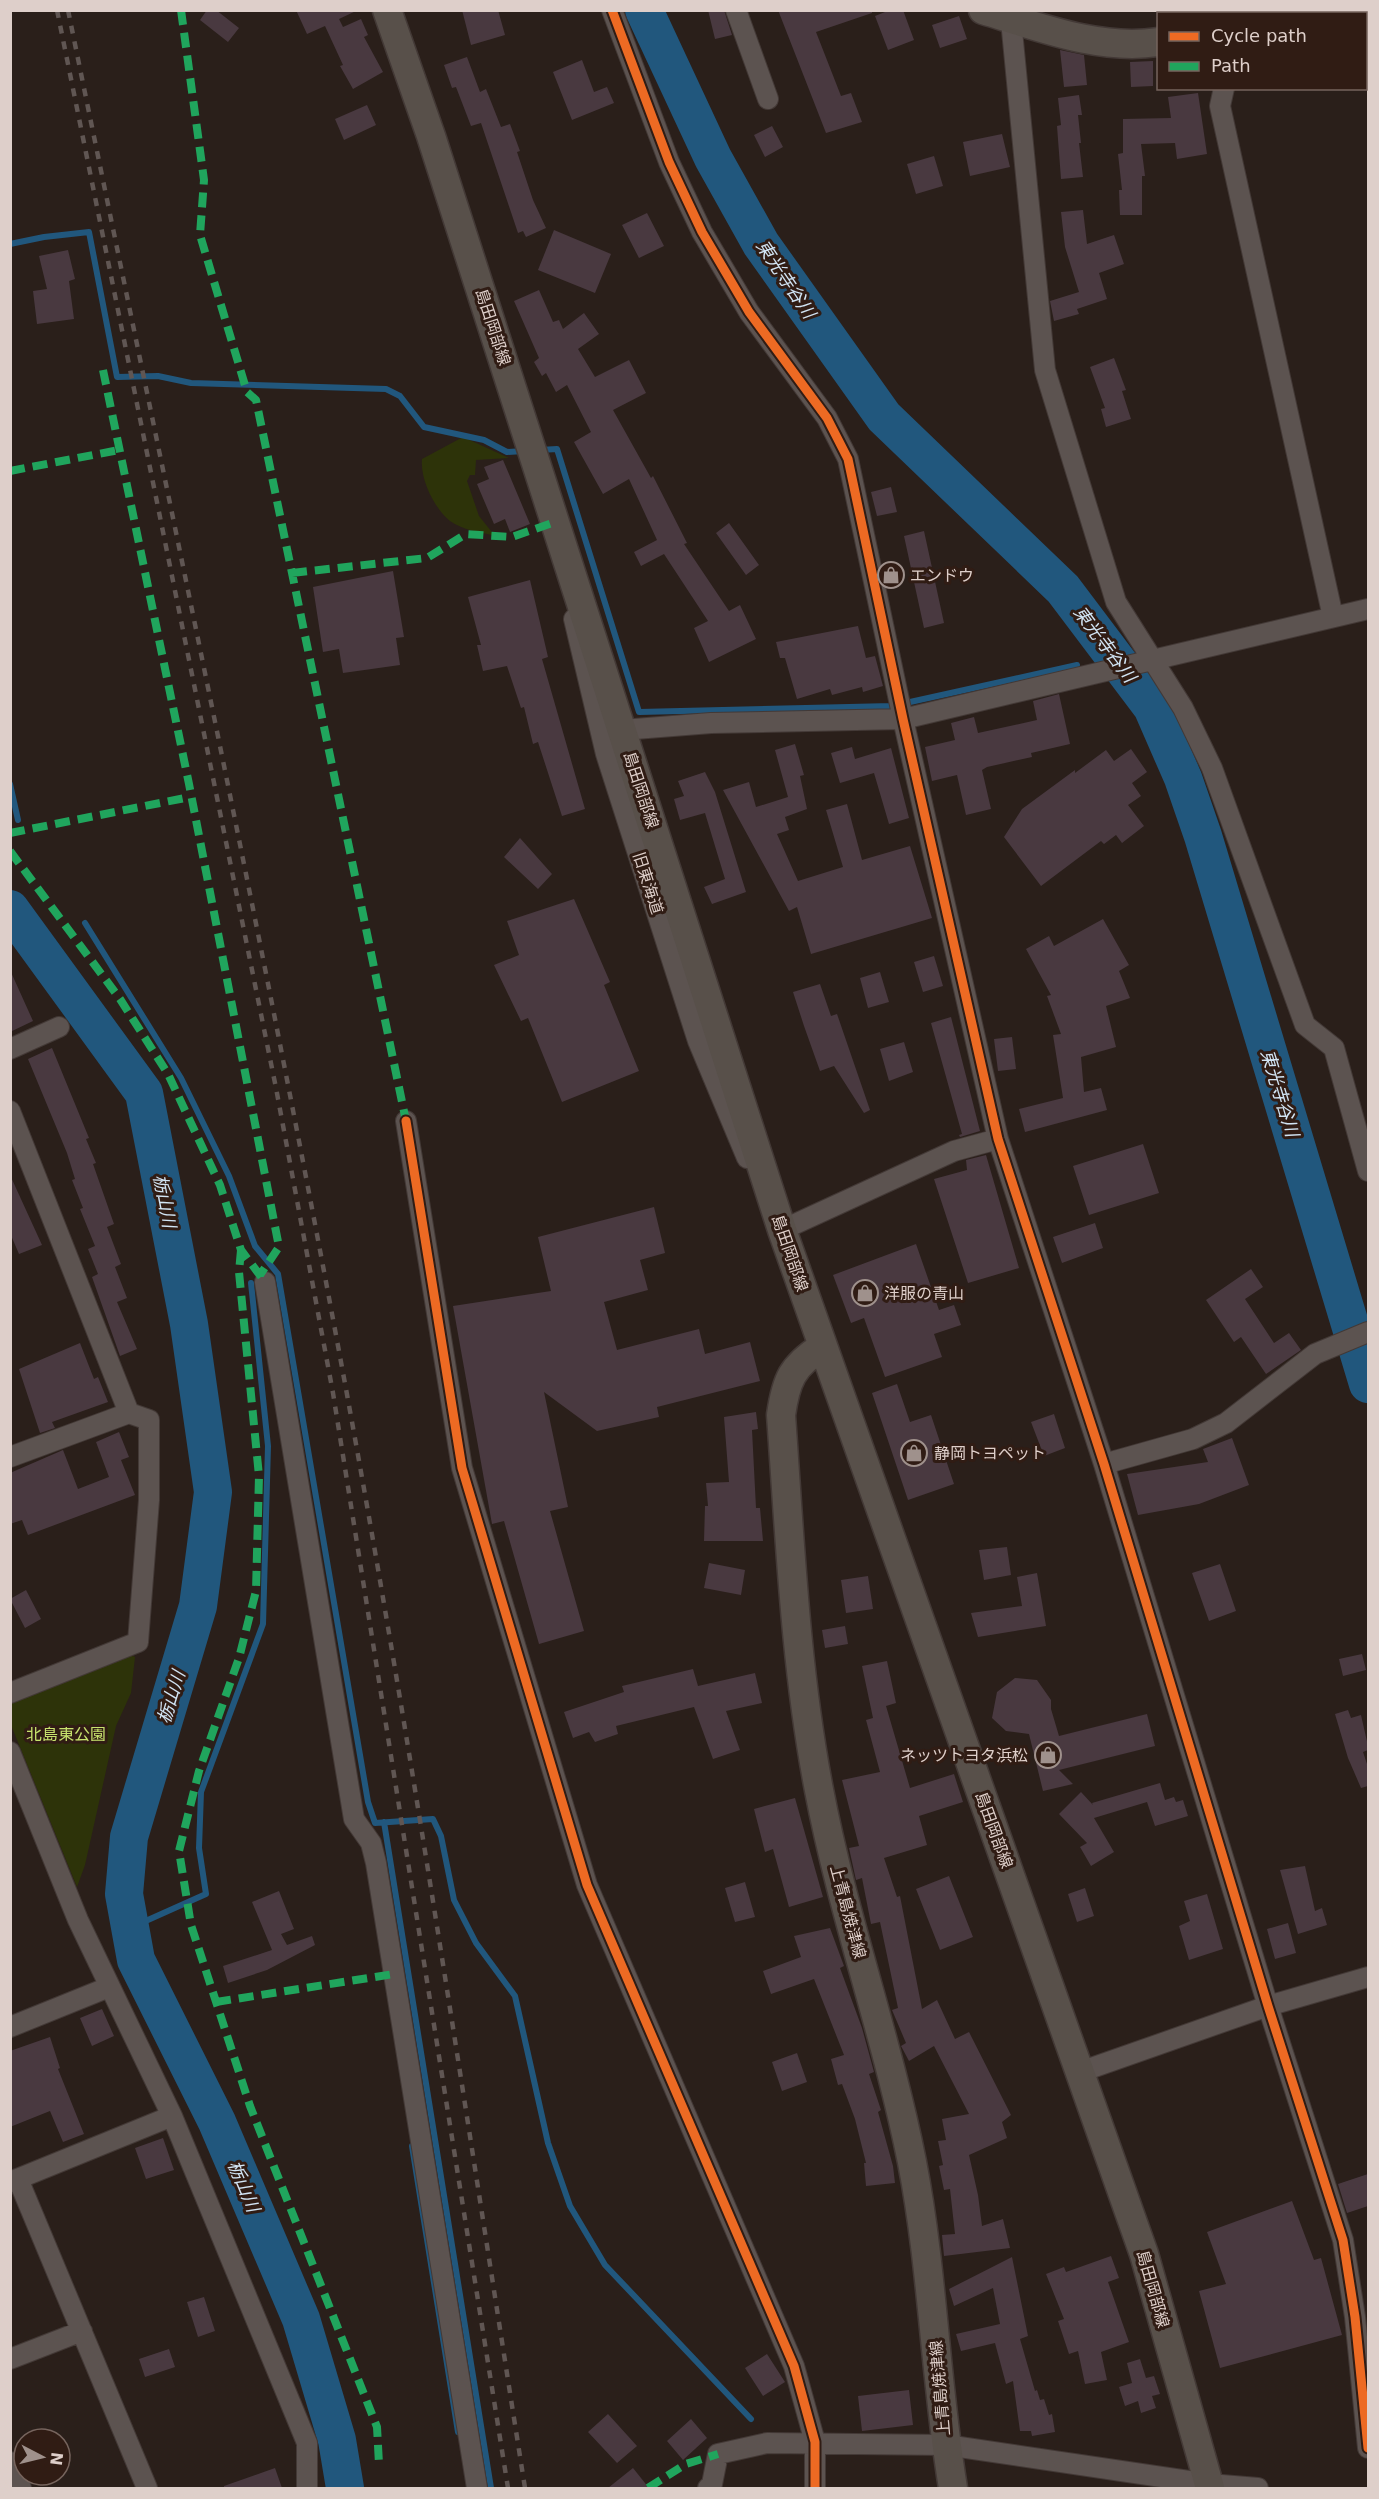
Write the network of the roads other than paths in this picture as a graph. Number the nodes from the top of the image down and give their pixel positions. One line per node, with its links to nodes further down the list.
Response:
1 (387, 10): 9 (main road, 島田岡部線)
2 (612, 10): 13 (street)
3 (736, 10): 8 (street)
4 (983, 10): 5 (main road)
5 (1010, 15): 6 (main road); 12 (street)
6 (1157, 42)
7 (1224, 90): 11 (street)
8 (768, 99)
9 (555, 522): 14 (main road, 島田岡部線); 21 (street, 旧東海道)
10 (1368, 609): 11 (street)
11 (1332, 617): 12 (street)
12 (1148, 661): 13 (street); 20 (street)
13 (903, 719): 14 (street); 19 (street)
14 (622, 730): 21 (main road, 島田岡部線)
15 (59, 1027): 16 (street)
16 (10, 1049)
17 (10, 1111): 25 (street)
18 (406, 1121): 39 (street)
19 (998, 1139): 21 (street); 27 (street)
20 (1368, 1171)
21 (782, 1230): 24 (main road, 島田岡部線)
22 (265, 1282): 47 (street)
23 (1368, 1332): 27 (street)
24 (822, 1347): 34 (main road, 島田岡部線); 40 (main road, 上青島焼津線)
25 (129, 1413): 26 (street); 28 (street)
26 (11, 1457)
27 (1104, 1464): 32 (street)
28 (10, 1693)
29 (10, 1752): 31 (street)
30 (1368, 1977): 32 (street)
31 (109, 1987): 33 (street); 35 (street)
32 (1269, 2006): 34 (street); 41 (street)
33 (10, 2027)
34 (1080, 2072): 43 (main road, 島田岡部線)
35 (172, 2116): 36 (street); 46 (street)
36 (14, 2180): 37 (street)
37 (82, 2331): 38 (street); 45 (street)
38 (10, 2359)
39 (815, 2442): 40 (street); 48 (street); 49 (street)
40 (946, 2445): 43 (street); 50 (main road, 上青島焼津線)
41 (1368, 2448)
42 (10, 2462): 44 (street)
43 (1210, 2486): 51 (street)
44 (21, 2488)
45 (147, 2488)
46 (307, 2488)
47 (477, 2488)
48 (708, 2488)
49 (815, 2488)
50 (953, 2488)
51 (1258, 2488)

